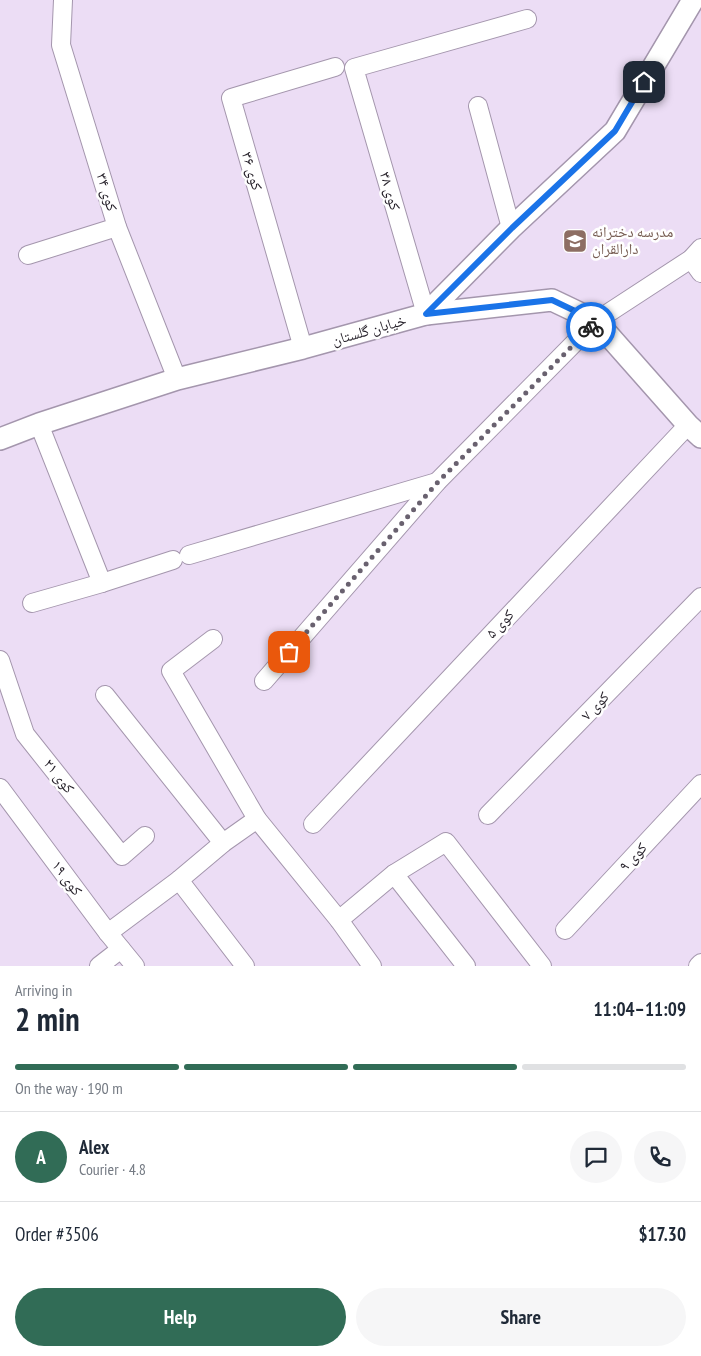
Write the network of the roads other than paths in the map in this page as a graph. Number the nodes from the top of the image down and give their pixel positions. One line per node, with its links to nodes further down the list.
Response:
1 (63, 0): 6 (street, کوی ۳۴)
2 (693, 0): 7 (street, خیابان گلستان)
3 (527, 20): 10 (street, کوی ۳۸)
4 (335, 67): 12 (street, کوی ۳۶)
5 (478, 106): 7 (street)
6 (117, 227): 8 (street); 13 (street, کوی ۳۴)
7 (512, 228): 10 (street, خیابان گلستان)
8 (28, 255)
9 (698, 260): 11 (street)
10 (426, 314): 11 (street); 12 (street, خیابان گلستان)
11 (596, 321): 15 (street); 17 (street)
12 (303, 348): 13 (street, خیابان گلستان)
13 (177, 379): 14 (street, خیابان گلستان)
14 (39, 424): 16 (street, خیابان گلستان); 18 (street)
15 (695, 431): 29 (street, کوی ۵)
16 (0, 439)
17 (438, 482): 18 (street); 23 (street)
18 (102, 583): 20 (street)
19 (701, 597): 27 (street, کوی ۷)
20 (32, 603)
21 (213, 639): 28 (street)
22 (0, 660): 30 (street, کوی ۲۱)
23 (264, 681)
24 (105, 694): 31 (street)
25 (701, 784): 35 (street, کوی ۹)
26 (0, 788): 36 (street, کوی ۱۹)
27 (488, 815)
28 (257, 819): 31 (street); 34 (street)
29 (312, 824)
30 (145, 836)
31 (223, 843): 33 (street)
32 (394, 874): 34 (street); 42 (street); 43 (street)
33 (179, 880): 36 (street); 40 (street)
34 (338, 920): 41 (street)
35 (565, 930)
36 (108, 933): 37 (street, کوی ۱۹)
37 (121, 949): 38 (street); 39 (street, کوی ۱۹)
38 (99, 966)
39 (135, 966)
40 (245, 966)
41 (372, 966)
42 (466, 966)
43 (542, 966)

